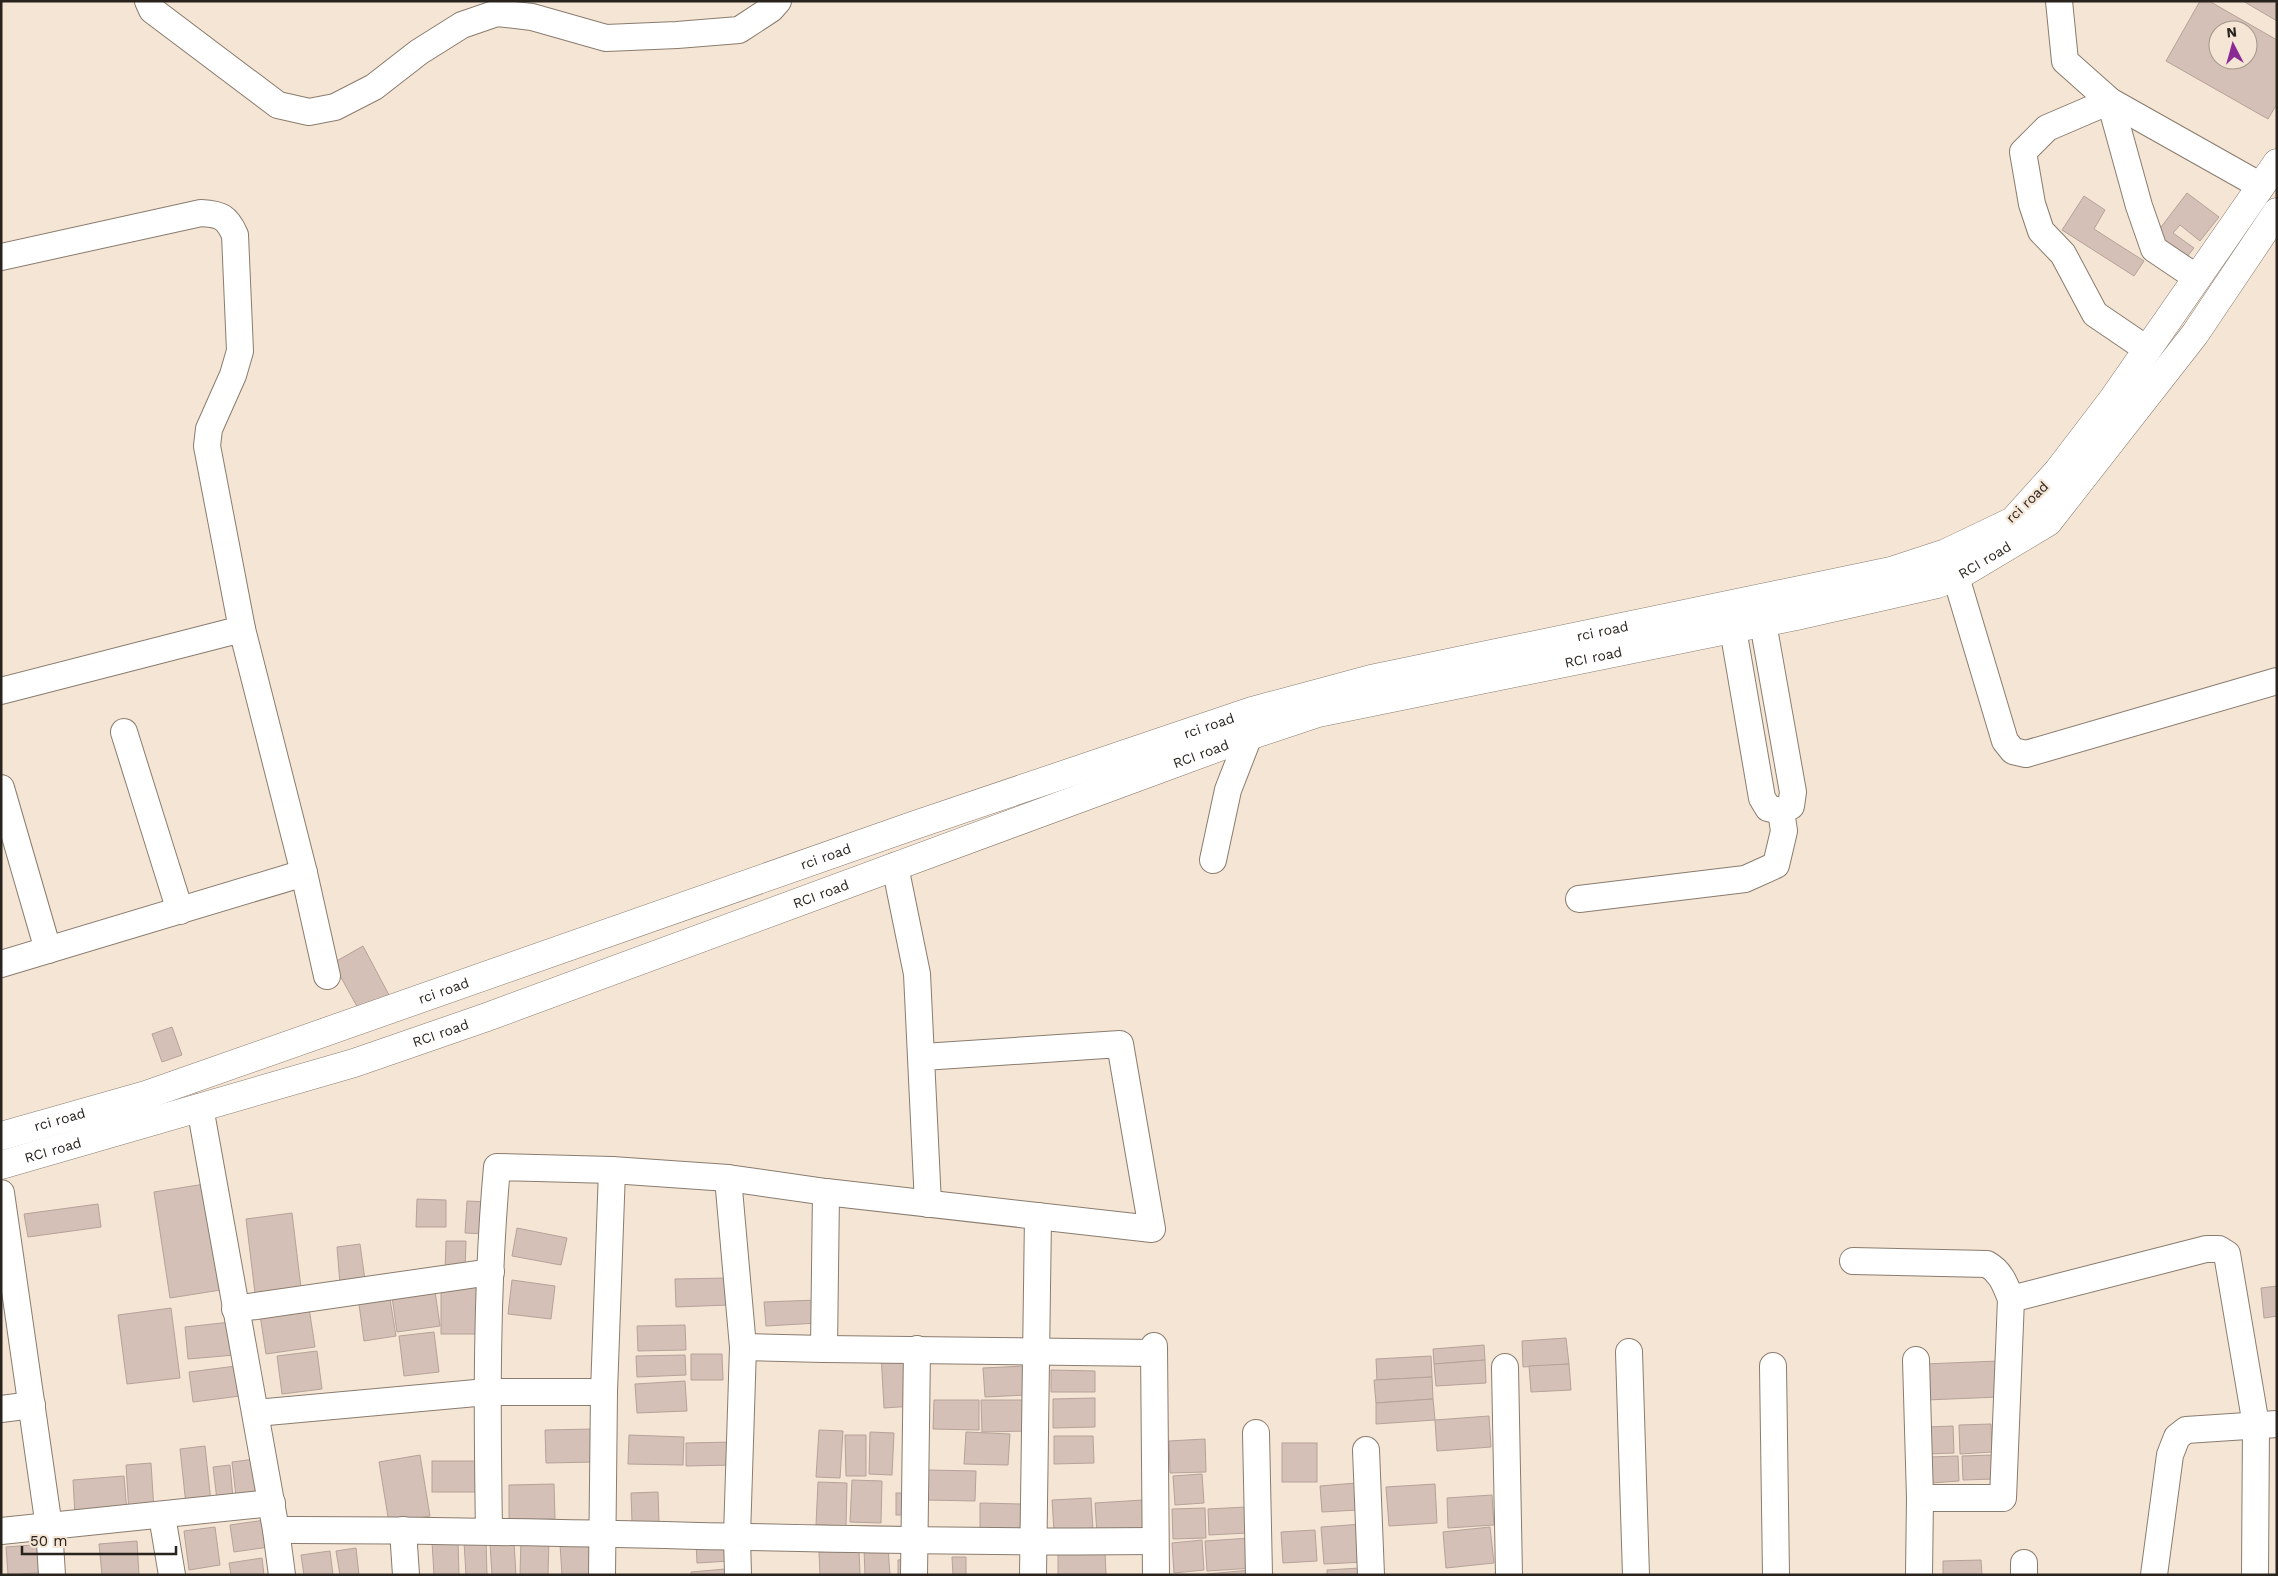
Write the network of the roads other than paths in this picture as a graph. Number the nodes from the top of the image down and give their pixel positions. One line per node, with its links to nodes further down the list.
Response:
1 (148, 1): 2 (street)
2 (778, 1)
3 (2059, 1): 4 (street)
4 (2110, 101): 6 (street); 9 (street); 10 (street)
5 (2277, 164): 6 (main road, rci road)
6 (2261, 186): 9 (main road, rci road)
7 (2277, 212): 11 (main road, RCI road)
8 (1, 257): 13 (street)
9 (2197, 278): 10 (main road, rci road)
10 (2148, 350): 15 (main road, rci road)
11 (1956, 577): 12 (main road, RCI road); 16 (street)
12 (1763, 623): 14 (main road, RCI road); 21 (street)
13 (242, 629): 17 (street); 25 (street)
14 (1733, 629): 15 (main road, RCI road); 21 (street)
15 (1545, 655): 19 (main road, RCI road); 24 (main road, rci road)
16 (2277, 680)
17 (1, 691)
18 (124, 732): 28 (street)
19 (1249, 736): 22 (street); 23 (main road, RCI road)
20 (1, 788): 29 (street)
21 (1781, 811): 26 (street)
22 (1213, 860)
23 (895, 866): 27 (main road, RCI road); 32 (street)
24 (791, 868): 27 (main road); 34 (main road, rci road)
25 (304, 873): 28 (street); 31 (street)
26 (1579, 899)
27 (805, 900): 33 (main road, RCI road)
28 (180, 911): 29 (street)
29 (48, 950): 30 (street)
30 (1, 964)
31 (328, 976)
32 (923, 1057): 40 (street); 41 (street)
33 (200, 1107): 35 (main road, RCI road); 45 (street)
34 (1, 1136)
35 (1, 1165)
36 (612, 1170): 37 (street); 43 (street); 55 (street)
37 (728, 1178): 38 (street); 46 (street)
38 (826, 1192): 40 (street); 47 (street)
39 (1, 1193): 56 (street)
40 (928, 1204): 41 (street)
41 (1038, 1216): 49 (street)
42 (1853, 1261): 44 (street)
43 (491, 1272): 45 (street); 54 (street)
44 (2011, 1299): 59 (street); 62 (street)
45 (235, 1308): 58 (street)
46 (743, 1347): 47 (street); 71 (street)
47 (824, 1349): 48 (street)
48 (917, 1349): 49 (street); 73 (street)
49 (1035, 1351): 72 (street); 74 (street)
50 (1628, 1352): 87 (street)
51 (1916, 1360): 62 (street)
52 (1773, 1366): 88 (street)
53 (1505, 1367): 86 (street)
54 (487, 1392): 55 (street); 58 (street); 68 (street)
55 (604, 1392): 70 (street)
56 (32, 1405): 57 (street); 65 (street)
57 (1, 1409)
58 (256, 1413): 63 (street)
59 (2266, 1425): 90 (street); 91 (street)
60 (1256, 1433): 84 (street)
61 (1366, 1450): 85 (street)
62 (1920, 1498): 89 (street)
63 (272, 1503): 64 (street); 66 (street)
64 (162, 1516): 65 (street); 76 (street)
65 (49, 1527): 69 (street); 75 (street)
66 (276, 1530): 67 (street); 77 (street)
67 (404, 1530): 68 (street); 78 (street)
68 (489, 1531): 70 (street)
69 (1, 1532)
70 (602, 1533): 71 (street); 79 (street)
71 (737, 1536): 73 (street); 80 (street)
72 (1155, 1541): 74 (street); 83 (street)
73 (914, 1542): 74 (street); 81 (street)
74 (1034, 1542): 82 (street)
75 (52, 1575)
76 (172, 1575)
77 (282, 1575)
78 (406, 1575)
79 (602, 1575)
80 (738, 1575)
81 (914, 1575)
82 (1034, 1575)
83 (1156, 1575)
84 (1260, 1575)
85 (1371, 1575)
86 (1509, 1575)
87 (1636, 1575)
88 (1776, 1575)
89 (1919, 1575)
90 (2154, 1575)
91 (2255, 1575)

